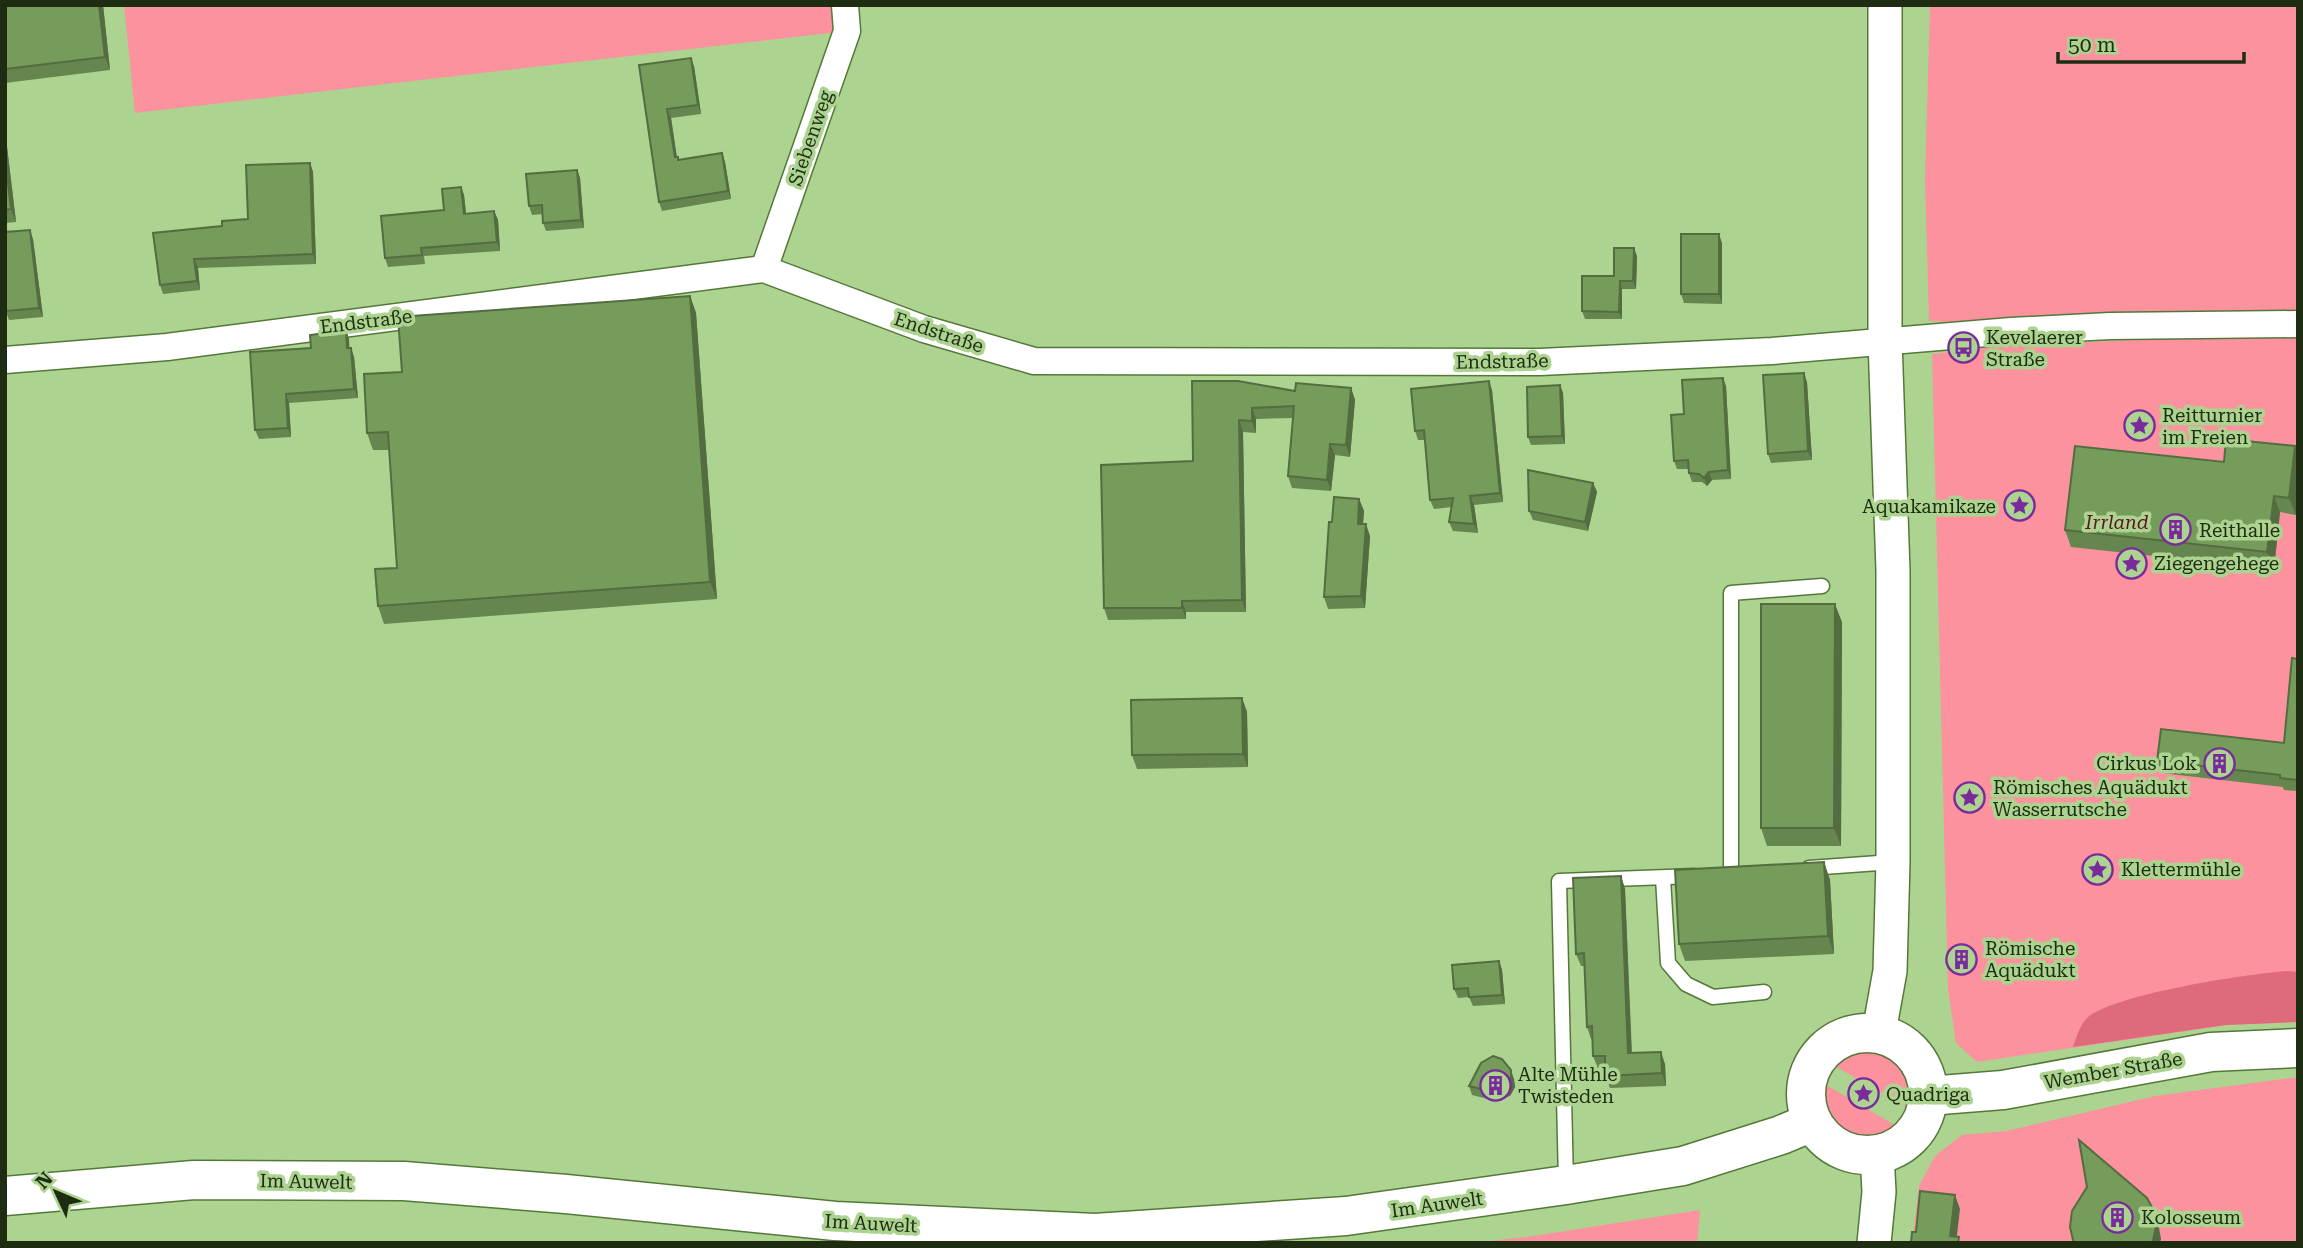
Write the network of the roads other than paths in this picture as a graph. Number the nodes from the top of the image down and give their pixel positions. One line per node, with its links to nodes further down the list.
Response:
1 (845, 5): 3 (street, Siebenweg)
2 (1885, 5): 5 (street)
3 (764, 269): 5 (street, Endstraße); 6 (street, Endstraße)
4 (2298, 324): 5 (street)
5 (1885, 340): 8 (street)
6 (5, 360)
7 (1822, 586): 10 (lane)
8 (1894, 862): 9 (lane); 12 (street)
9 (1798, 868)
10 (1663, 878): 11 (lane); 17 (lane)
11 (1764, 992)
12 (1879, 1032): 14 (main road); 15 (main road)
13 (2298, 1048): 14 (main road, Wember Straße)
14 (1928, 1096): 16 (main road)
15 (1812, 1122): 16 (main road); 17 (main road, Im Auwelt)
16 (1877, 1154): 19 (street)
17 (1566, 1185): 18 (main road, Im Auwelt)
18 (5, 1196)
19 (1874, 1243)

